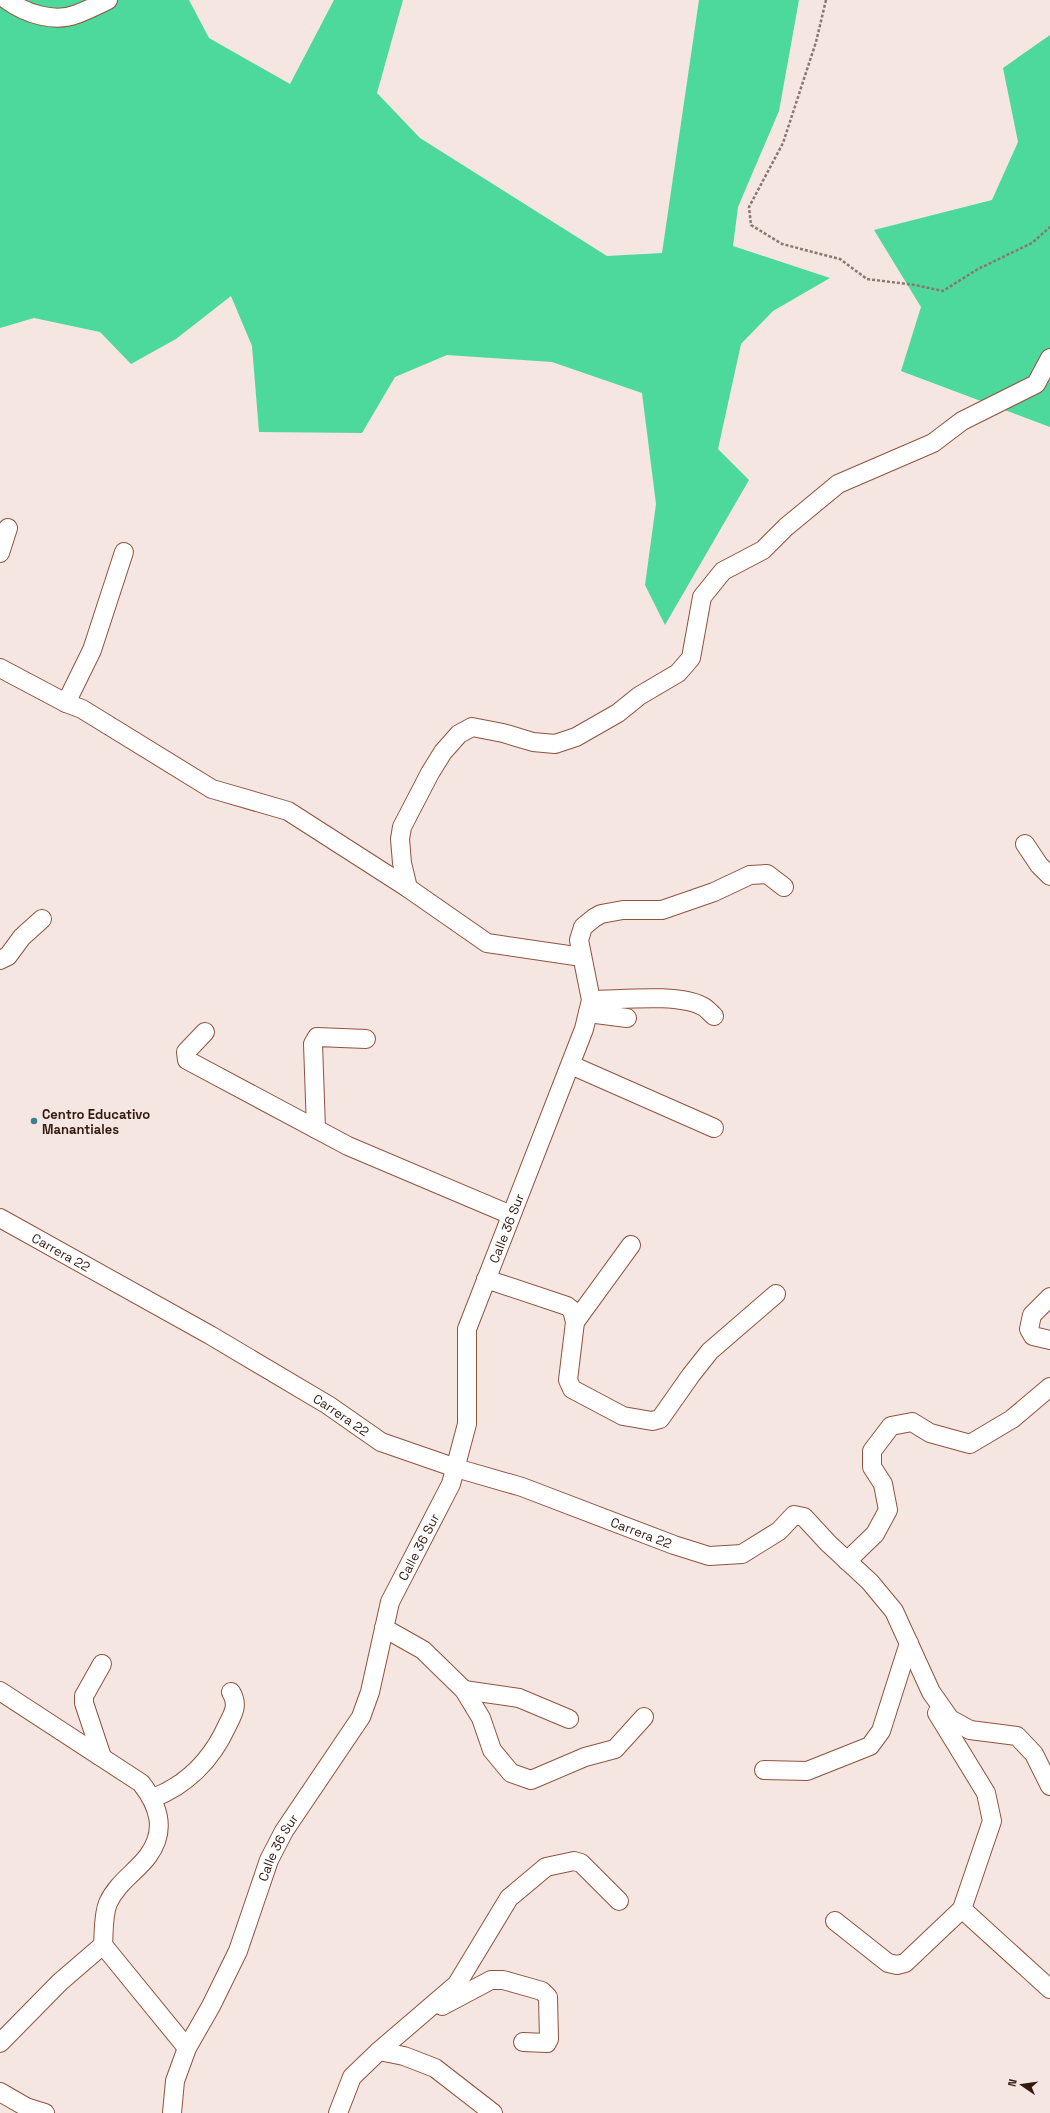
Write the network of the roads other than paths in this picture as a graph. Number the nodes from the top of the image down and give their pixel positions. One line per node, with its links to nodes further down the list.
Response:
1 (7, 0): 2 (street)
2 (108, 0)
3 (1050, 358): 12 (street)
4 (8, 528): 6 (street)
5 (124, 552): 8 (street)
6 (0, 553)
7 (0, 668): 8 (street)
8 (66, 703): 12 (street)
9 (1025, 844): 10 (street)
10 (1050, 876)
11 (784, 887): 14 (street, Calle 36 Sur)
12 (408, 888): 14 (street)
13 (42, 919): 15 (street)
14 (582, 957): 16 (street, Calle 36 Sur)
15 (0, 960)
16 (590, 1006): 17 (street); 18 (street); 21 (street, Calle 36 Sur)
17 (714, 1016)
18 (626, 1018)
19 (205, 1032): 23 (street)
20 (366, 1039): 23 (street)
21 (570, 1065): 22 (street); 24 (street, Calle 36 Sur)
22 (714, 1128)
23 (316, 1129): 24 (street)
24 (511, 1215): 27 (street, Calle 36 Sur)
25 (0, 1218): 33 (street, Carrera 22)
26 (631, 1245): 30 (street)
27 (486, 1279): 30 (street); 33 (street, Calle 36 Sur)
28 (776, 1294): 30 (street)
29 (1050, 1297): 31 (street)
30 (575, 1322)
31 (1050, 1340)
32 (1050, 1387): 34 (street)
33 (456, 1468): 34 (street, Carrera 22); 35 (street, Calle 36 Sur)
34 (847, 1561): 36 (street)
35 (384, 1628): 38 (street); 55 (street, Calle 36 Sur)
36 (906, 1652): 44 (street); 45 (street); 48 (street)
37 (102, 1664): 43 (street)
38 (464, 1690): 41 (street); 42 (street)
39 (231, 1692): 46 (street)
40 (3, 1698): 43 (street)
41 (644, 1718)
42 (569, 1719)
43 (102, 1757): 46 (street)
44 (764, 1770)
45 (1050, 1786)
46 (153, 1798): 50 (street)
47 (619, 1901): 52 (street)
48 (962, 1909): 49 (street); 51 (street)
49 (835, 1921)
50 (103, 1945): 54 (street); 55 (street)
51 (1050, 1989)
52 (419, 2017): 53 (street); 56 (street)
53 (523, 2042)
54 (0, 2043)
55 (187, 2048): 59 (street, Calle 36 Sur)
56 (379, 2051): 60 (street); 61 (street)
57 (0, 2092): 58 (street)
58 (45, 2113)
59 (172, 2113)
60 (338, 2113)
61 (493, 2113)

